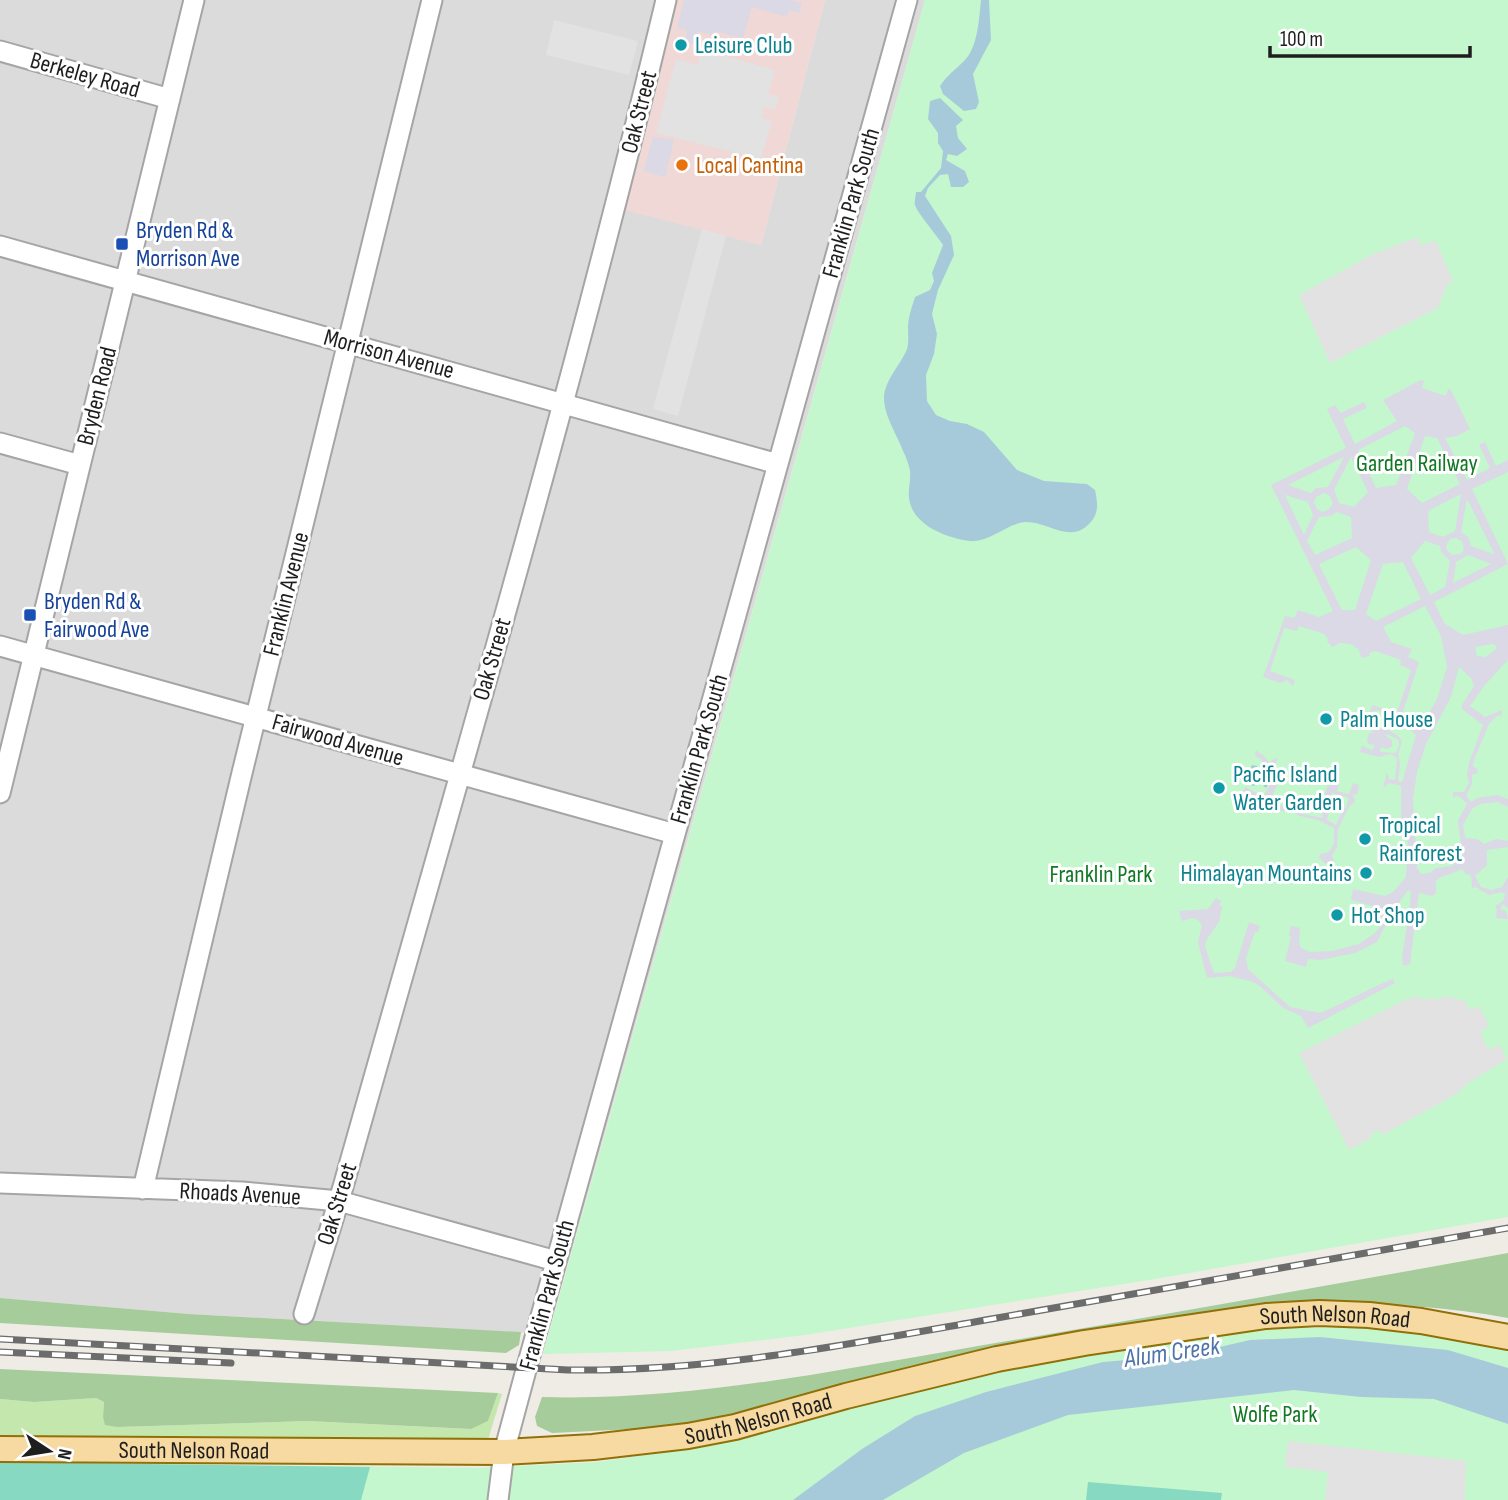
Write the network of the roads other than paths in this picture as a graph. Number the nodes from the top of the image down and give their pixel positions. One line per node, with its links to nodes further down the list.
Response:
1 (194, 0): 6 (street, Bryden Road)
2 (432, 0): 9 (street, Franklin Avenue)
3 (666, 0): 10 (street, Oak Street)
4 (907, 0): 12 (street, Franklin Park South)
5 (0, 51): 6 (street, Berkeley Road)
6 (170, 99): 8 (street, Bryden Road)
7 (0, 246): 8 (street, Morrison Avenue)
8 (126, 281): 9 (street, Morrison Avenue); 13 (street, Bryden Road)
9 (348, 343): 10 (street, Morrison Avenue); 16 (street, Franklin Avenue)
10 (563, 403): 12 (street, Morrison Avenue); 17 (street, Oak Street)
11 (0, 443): 13 (street)
12 (778, 464): 19 (street, Franklin Park South)
13 (80, 465): 15 (street, Bryden Road)
14 (0, 646): 15 (street, Fairwood Avenue)
15 (33, 655): 16 (street, Fairwood Avenue); 18 (street, Bryden Road)
16 (256, 717): 17 (street, Fairwood Avenue); 21 (street, Franklin Avenue)
17 (460, 774): 19 (street, Fairwood Avenue); 22 (street, Oak Street)
18 (0, 793)
19 (675, 834): 23 (street, Franklin Park South)
20 (0, 1183): 21 (street, Rhoads Avenue)
21 (143, 1189): 22 (street, Rhoads Avenue)
22 (339, 1201): 23 (street, Rhoads Avenue); 24 (street, Oak Street)
23 (556, 1261): 27 (street, Franklin Park South)
24 (304, 1314)
25 (1508, 1337): 27 (main road, South Nelson Road)
26 (0, 1449): 27 (main road, South Nelson Road)
27 (504, 1452): 28 (street, Franklin Park South)
28 (498, 1500)

